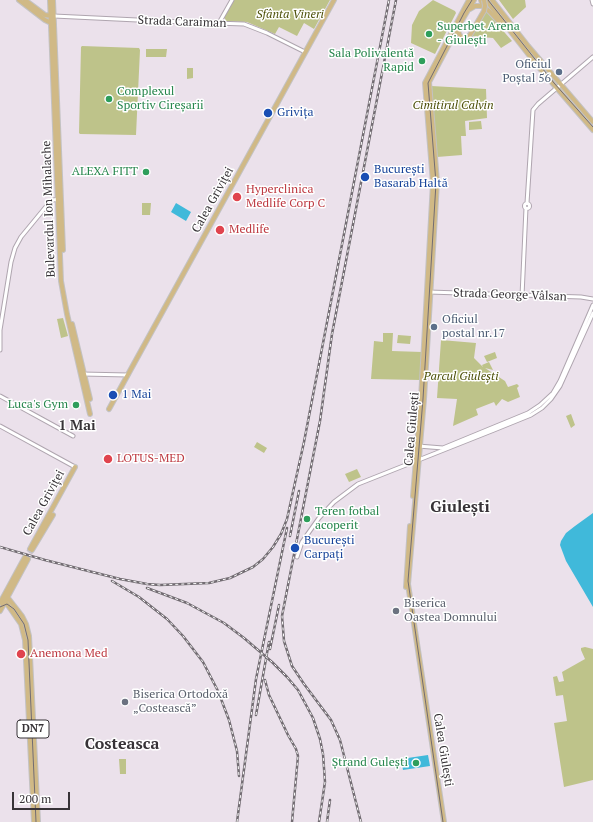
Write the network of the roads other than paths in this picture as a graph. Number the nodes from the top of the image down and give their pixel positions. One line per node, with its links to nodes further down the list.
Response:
1 (19, 0): 21 (main road)
2 (25, 0): 17 (main road)
3 (50, 0): 17 (main road, Bulevardul Ion Mihalache)
4 (53, 0): 17 (main road, Bulevardul Ion Mihalache)
5 (232, 0): 18 (street)
6 (334, 0): 24 (main road, Calea Griviței)
7 (469, 0): 35 (main road, Calea Giulești)
8 (474, 0): 15 (main road, Calea Giulești)
9 (483, 0): 14 (main road); 16 (main road); 22 (main road, bridge)
10 (492, 0): 16 (main road)
11 (496, 0): 26 (main road)
12 (592, 0): 13 (street)
13 (593, 4)
14 (483, 6): 15 (main road); 27 (main road)
15 (467, 12): 22 (main road, Calea Giulești)
16 (500, 14): 23 (main road)
17 (52, 16): 19 (street, Strada Caraiman); 21 (main road, Bulevardul Ion Mihalache)
18 (222, 17): 19 (street); 20 (street)
19 (219, 23): 20 (street, Strada Caraiman)
20 (226, 23): 24 (street, Strada Caraiman)
21 (53, 24): 32 (main road, Bulevardul Ion Mihalache); 33 (main road, Bulevardul Ion Mihalache)
22 (458, 27): 35 (main road, Calea Giulești)
23 (526, 48): 26 (main road); 27 (main road)
24 (305, 52): 45 (main road, Calea Griviței)
25 (593, 57): 28 (street)
26 (540, 60): 28 (main road)
27 (536, 64): 29 (main road)
28 (560, 84): 29 (street); 30 (main road)
29 (556, 88): 31 (main road); 36 (street)
30 (593, 122)
31 (593, 130)
32 (57, 194): 33 (main road, Bulevardul Ion Mihalache); 34 (street)
33 (59, 201): 34 (street); 44 (main road, Bulevardul Ion Mihalache)
34 (50, 202): 40 (street)
35 (429, 292): 36 (street, Strada George Vâlsan); 52 (main road, Calea Giulești)
36 (522, 296): 37 (street, Strada George Vâlsan)
37 (593, 299)
38 (593, 305): 41 (street)
39 (593, 313): 41 (street)
40 (0, 333): 42 (street)
41 (582, 334): 53 (street)
42 (0, 340): 43 (street)
43 (0, 350)
44 (82, 374): 45 (street); 47 (main road, Bulevardul Ion Mihalache); 49 (main road, Bulevardul Ion Mihalache)
45 (128, 375): 48 (main road, Calea Griviței)
46 (0, 396): 51 (street)
47 (90, 399)
48 (109, 409)
49 (90, 414)
50 (0, 426): 55 (street)
51 (73, 436)
52 (419, 447): 53 (street); 54 (main road, Calea Giulești)
53 (441, 450): 54 (street)
54 (417, 460): 57 (street); 64 (main road, Calea Giulești)
55 (75, 467): 56 (main road, Calea Griviței)
56 (31, 549)
57 (297, 557)
58 (26, 558): 59 (main road)
59 (5, 598): 60 (main road); 61 (main road); 62 (main road, DN7); 63 (main road, DN7)
60 (0, 603)
61 (0, 612)
62 (34, 822)
63 (38, 822)
64 (443, 822)

